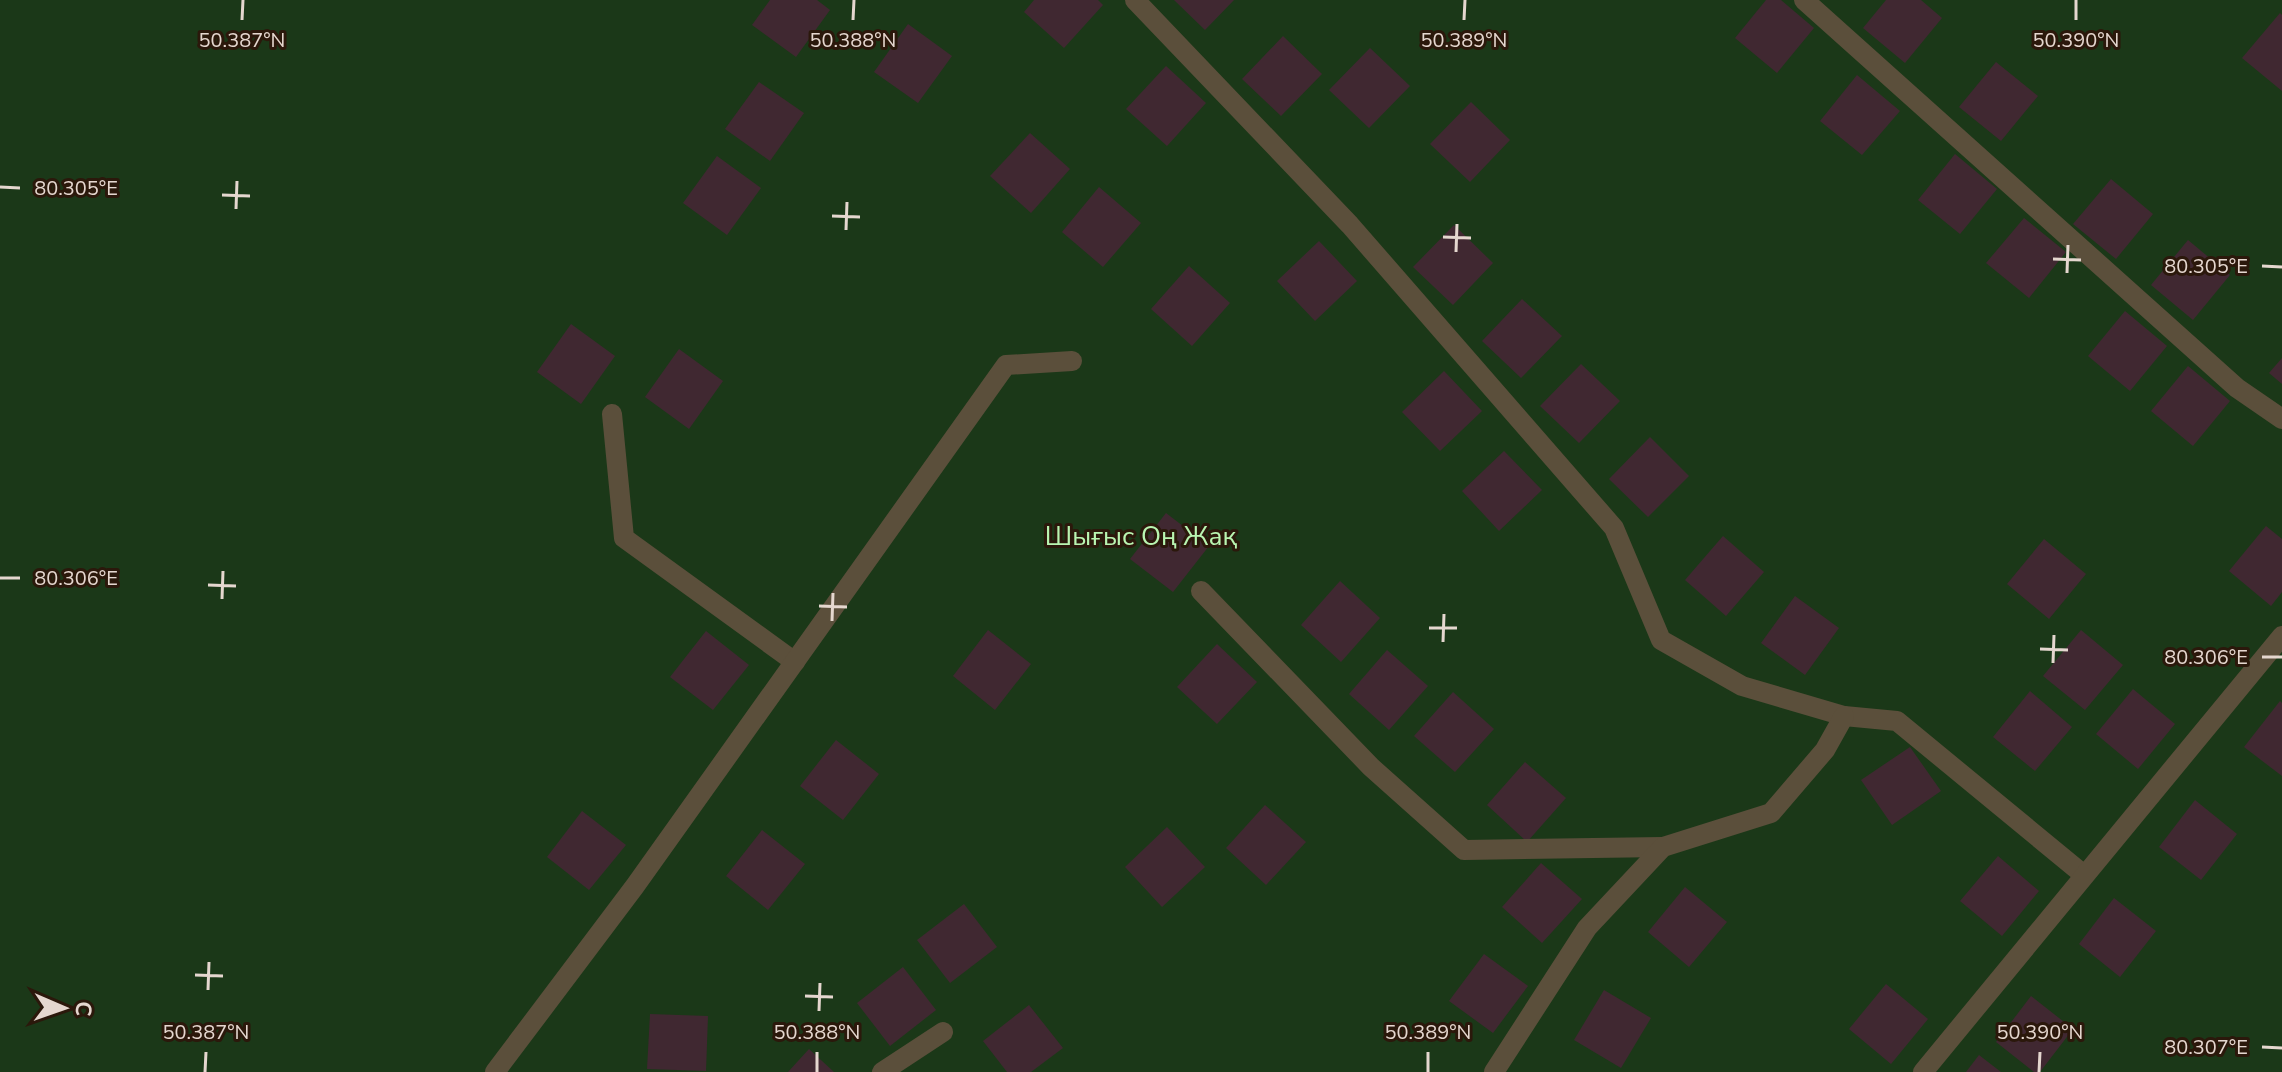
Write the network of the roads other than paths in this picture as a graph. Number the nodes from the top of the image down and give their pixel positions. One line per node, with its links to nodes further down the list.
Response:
1 (1135, 0): 9 (lane)
2 (1804, 0): 5 (lane)
3 (1072, 361): 8 (lane)
4 (612, 414): 8 (lane)
5 (2282, 419)
6 (1201, 591): 10 (lane)
7 (2282, 636): 11 (lane)
8 (795, 662): 13 (lane)
9 (1844, 716): 10 (lane); 11 (lane)
10 (1663, 847): 15 (lane)
11 (2084, 875): 16 (lane)
12 (943, 1032): 14 (lane)
13 (495, 1072)
14 (882, 1072)
15 (1494, 1072)
16 (1923, 1072)

